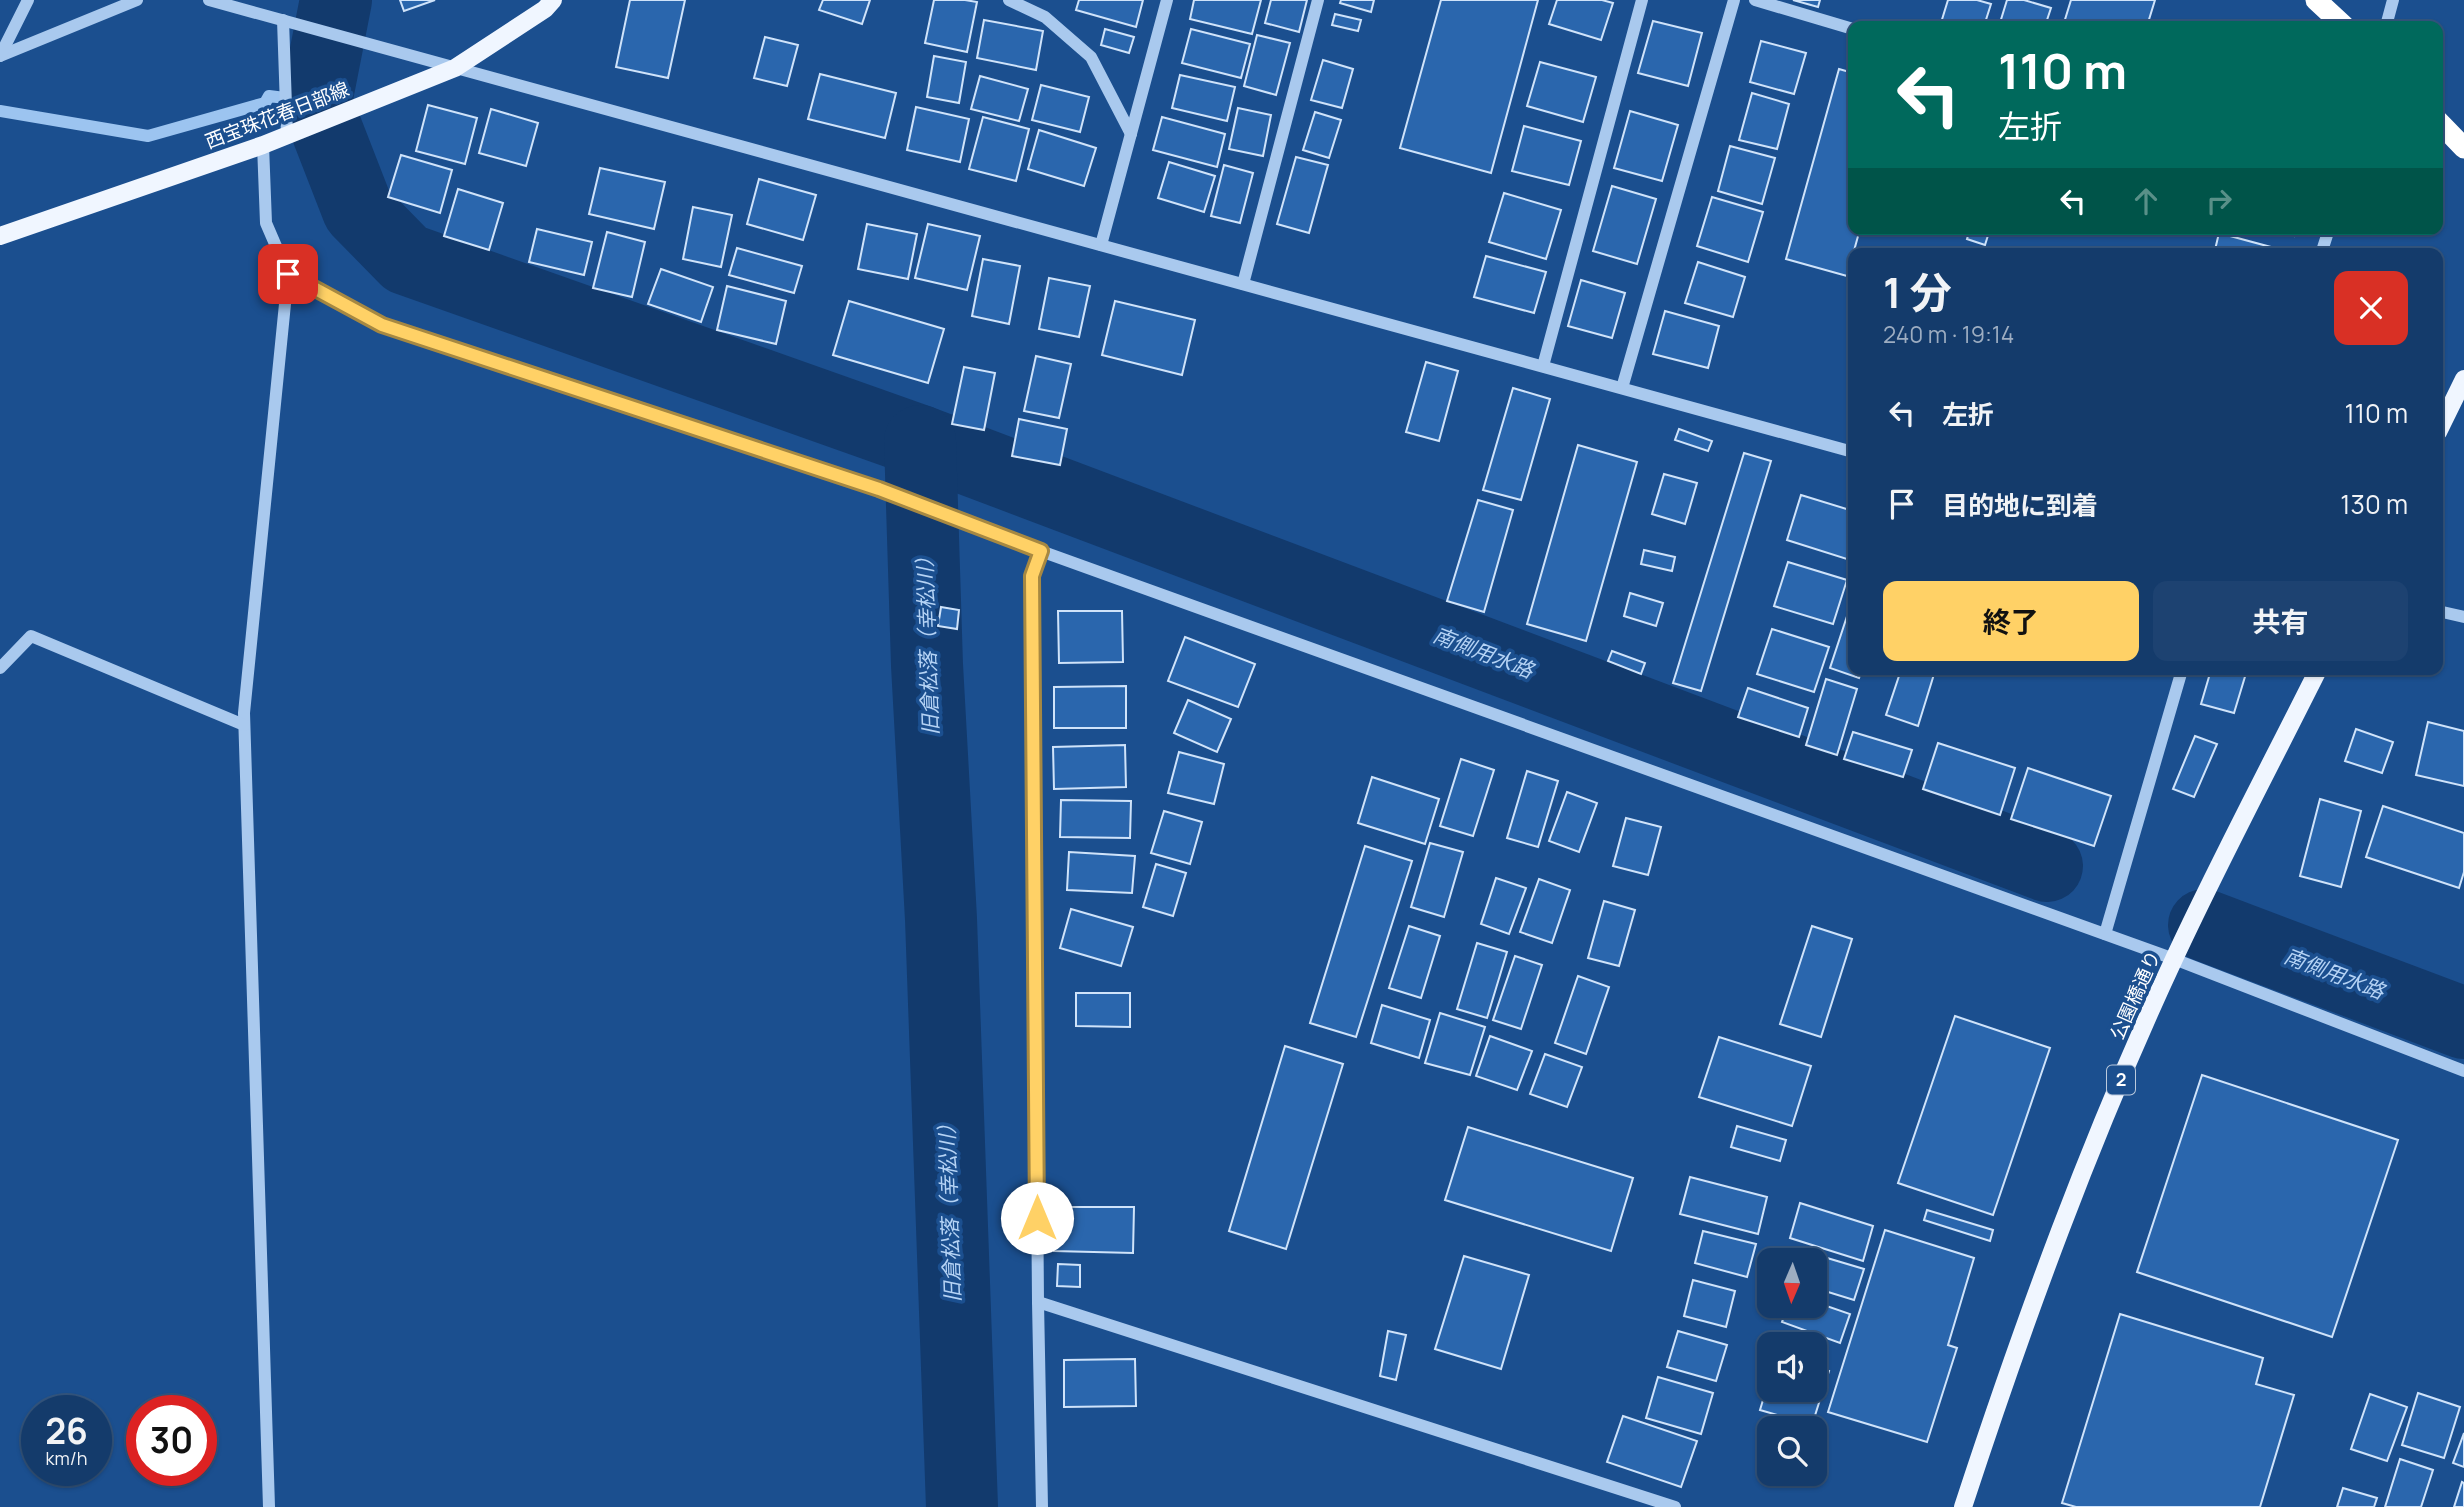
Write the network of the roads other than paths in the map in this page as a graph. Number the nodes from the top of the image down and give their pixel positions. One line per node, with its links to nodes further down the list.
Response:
1 (28, 0): 17 (street)
2 (137, 0): 17 (street)
3 (209, 0): 13 (street)
4 (554, 0): 18 (main road, 西宝珠花春日部線)
5 (1009, 0): 21 (street)
6 (1167, 0): 21 (street)
7 (1318, 0): 27 (street)
8 (1642, 0): 28 (street)
9 (1734, 0): 30 (street)
10 (1755, 0): 16 (street)
11 (2316, 0): 14 (highway)
12 (2393, 0): 15 (street)
13 (284, 20): 18 (street); 20 (street)
14 (2339, 21)
15 (2387, 21)
16 (1848, 28)
17 (0, 56)
18 (455, 68): 20 (main road, 西宝珠花春日部線); 25 (street)
19 (2443, 126): 23 (highway)
20 (288, 134): 22 (main road, 西宝珠花春日部線)
21 (1131, 134): 25 (street)
22 (263, 145): 24 (main road, 西宝珠花春日部線); 26 (street)
23 (2464, 148)
24 (0, 236)
25 (1101, 245): 27 (street)
26 (288, 274): 33 (street); 39 (street)
27 (1243, 284): 28 (street)
28 (1543, 366): 30 (street)
29 (2464, 379): 31 (main road)
30 (1622, 388): 32 (street)
31 (2443, 422)
32 (1848, 451)
33 (1041, 551): 40 (street); 43 (street)
34 (2443, 612): 35 (street)
35 (2464, 617)
36 (0, 668): 39 (street)
37 (2181, 675): 40 (street)
38 (2316, 675): 41 (main road, 公園橋通り / 2)
39 (244, 725): 44 (street)
40 (2105, 934): 41 (street)
41 (2174, 959): 42 (street); 47 (main road, 公園橋通り / 2)
42 (2464, 1071)
43 (1038, 1302): 45 (street); 46 (street)
44 (269, 1507)
45 (1042, 1507)
46 (1675, 1507)
47 (1963, 1507)

